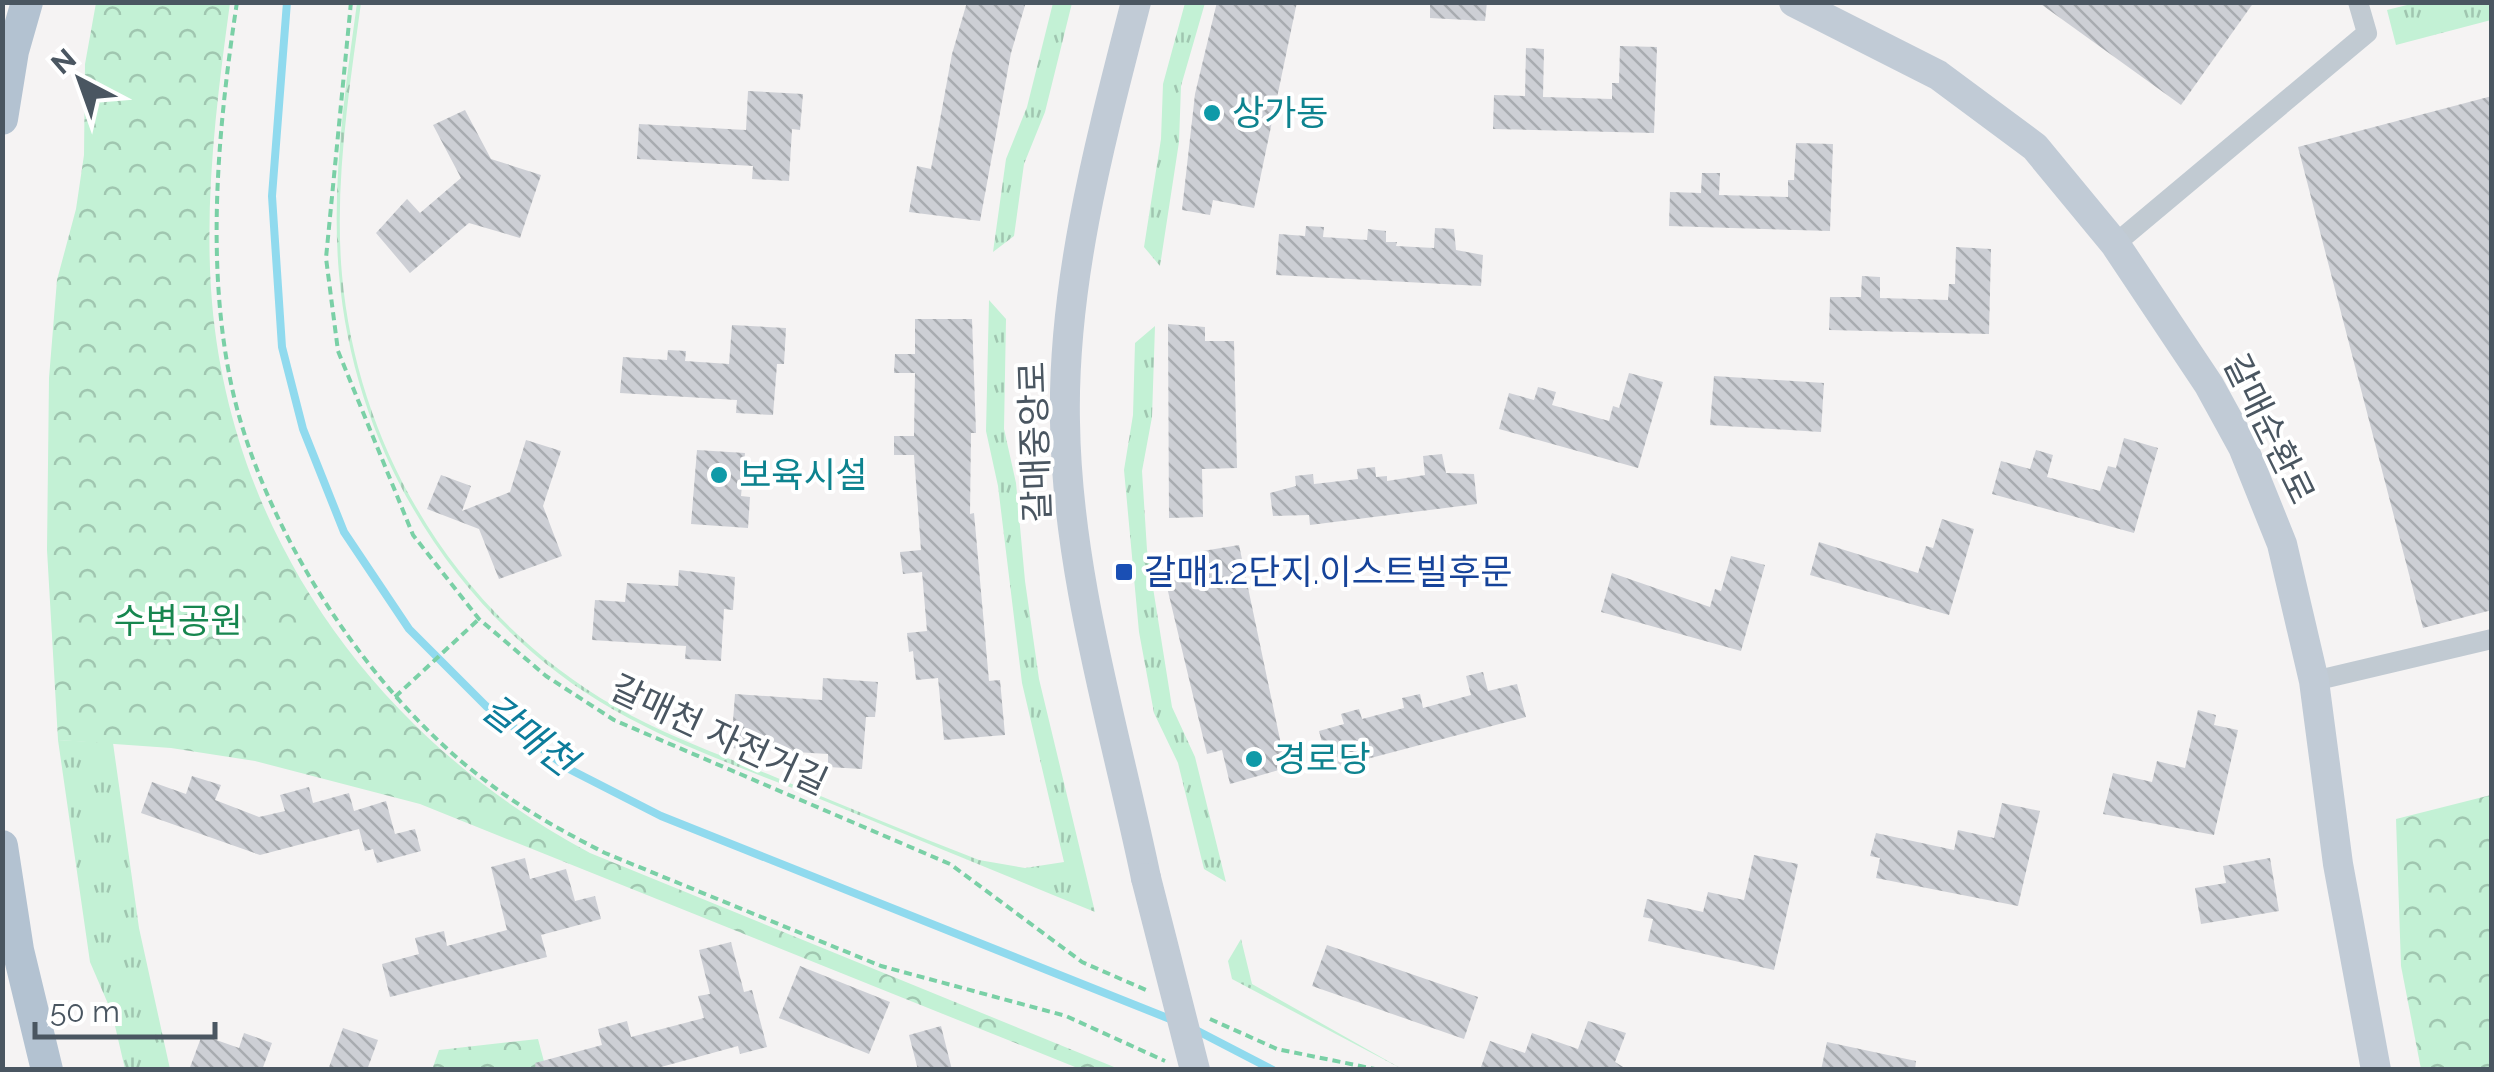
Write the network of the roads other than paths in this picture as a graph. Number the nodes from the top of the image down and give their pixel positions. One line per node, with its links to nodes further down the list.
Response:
1 (27, 2): 5 (main road)
2 (1136, 2): 11 (street, 갈매중앙로, bridge)
3 (1794, 2): 7 (street, 갈매순환로)
4 (2358, 2): 7 (street)
5 (8, 51): 6 (main road)
6 (2, 119)
7 (2115, 244): 9 (street, 갈매순환로)
8 (2492, 639): 9 (street)
9 (2314, 681): 13 (street, 갈매순환로)
10 (2, 846): 12 (main road)
11 (1181, 1066)
12 (47, 1070)
13 (2376, 1070)

